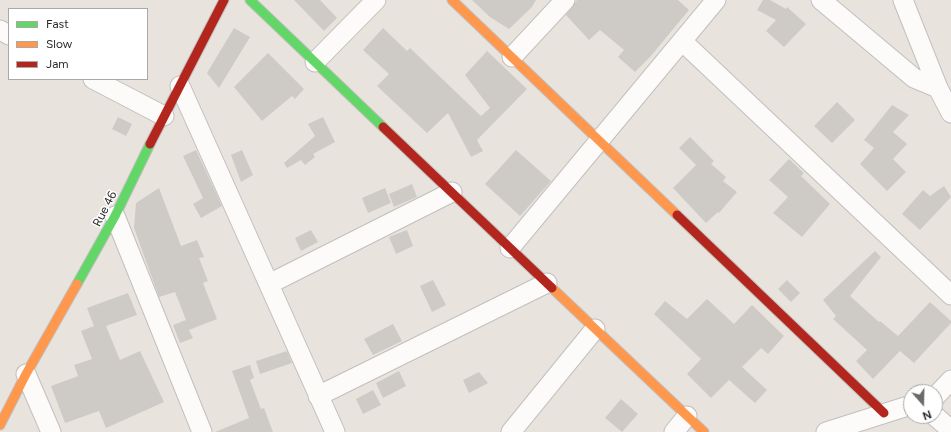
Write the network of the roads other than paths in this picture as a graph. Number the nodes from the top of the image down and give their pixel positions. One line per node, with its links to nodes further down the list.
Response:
1 (224, 0): 13 (street, Rue 46)
2 (250, 0): 11 (street)
3 (376, 0): 11 (street)
4 (452, 0): 10 (street)
5 (565, 0): 10 (street)
6 (716, 0): 9 (street)
7 (821, 0): 14 (street)
8 (903, 0): 14 (street)
9 (682, 41): 17 (street); 23 (street)
10 (512, 57): 17 (street)
11 (315, 62): 18 (street)
12 (96, 80): 16 (street)
13 (180, 86): 16 (street, Rue 46); 22 (street)
14 (938, 88): 15 (street)
15 (951, 113)
16 (164, 116): 19 (street, Rue 46)
17 (599, 140): 20 (street); 30 (street)
18 (452, 192): 20 (street); 22 (street)
19 (115, 216): 25 (street, Rue 46); 36 (street)
20 (510, 248): 21 (street)
21 (547, 283): 24 (street); 28 (street)
22 (268, 284): 28 (street)
23 (951, 295)
24 (595, 328): 31 (street); 38 (street)
25 (26, 374): 33 (street, Rue 46); 35 (street)
26 (951, 380): 27 (street)
27 (943, 388)
28 (318, 396): 37 (street)
29 (903, 407): 30 (street)
30 (884, 413): 41 (street)
31 (687, 416): 39 (street); 40 (street)
32 (943, 423): 34 (street)
33 (0, 425)
34 (951, 430)
35 (51, 432)
36 (202, 432)
37 (335, 432)
38 (512, 432)
39 (674, 432)
40 (704, 432)
41 (826, 432)

